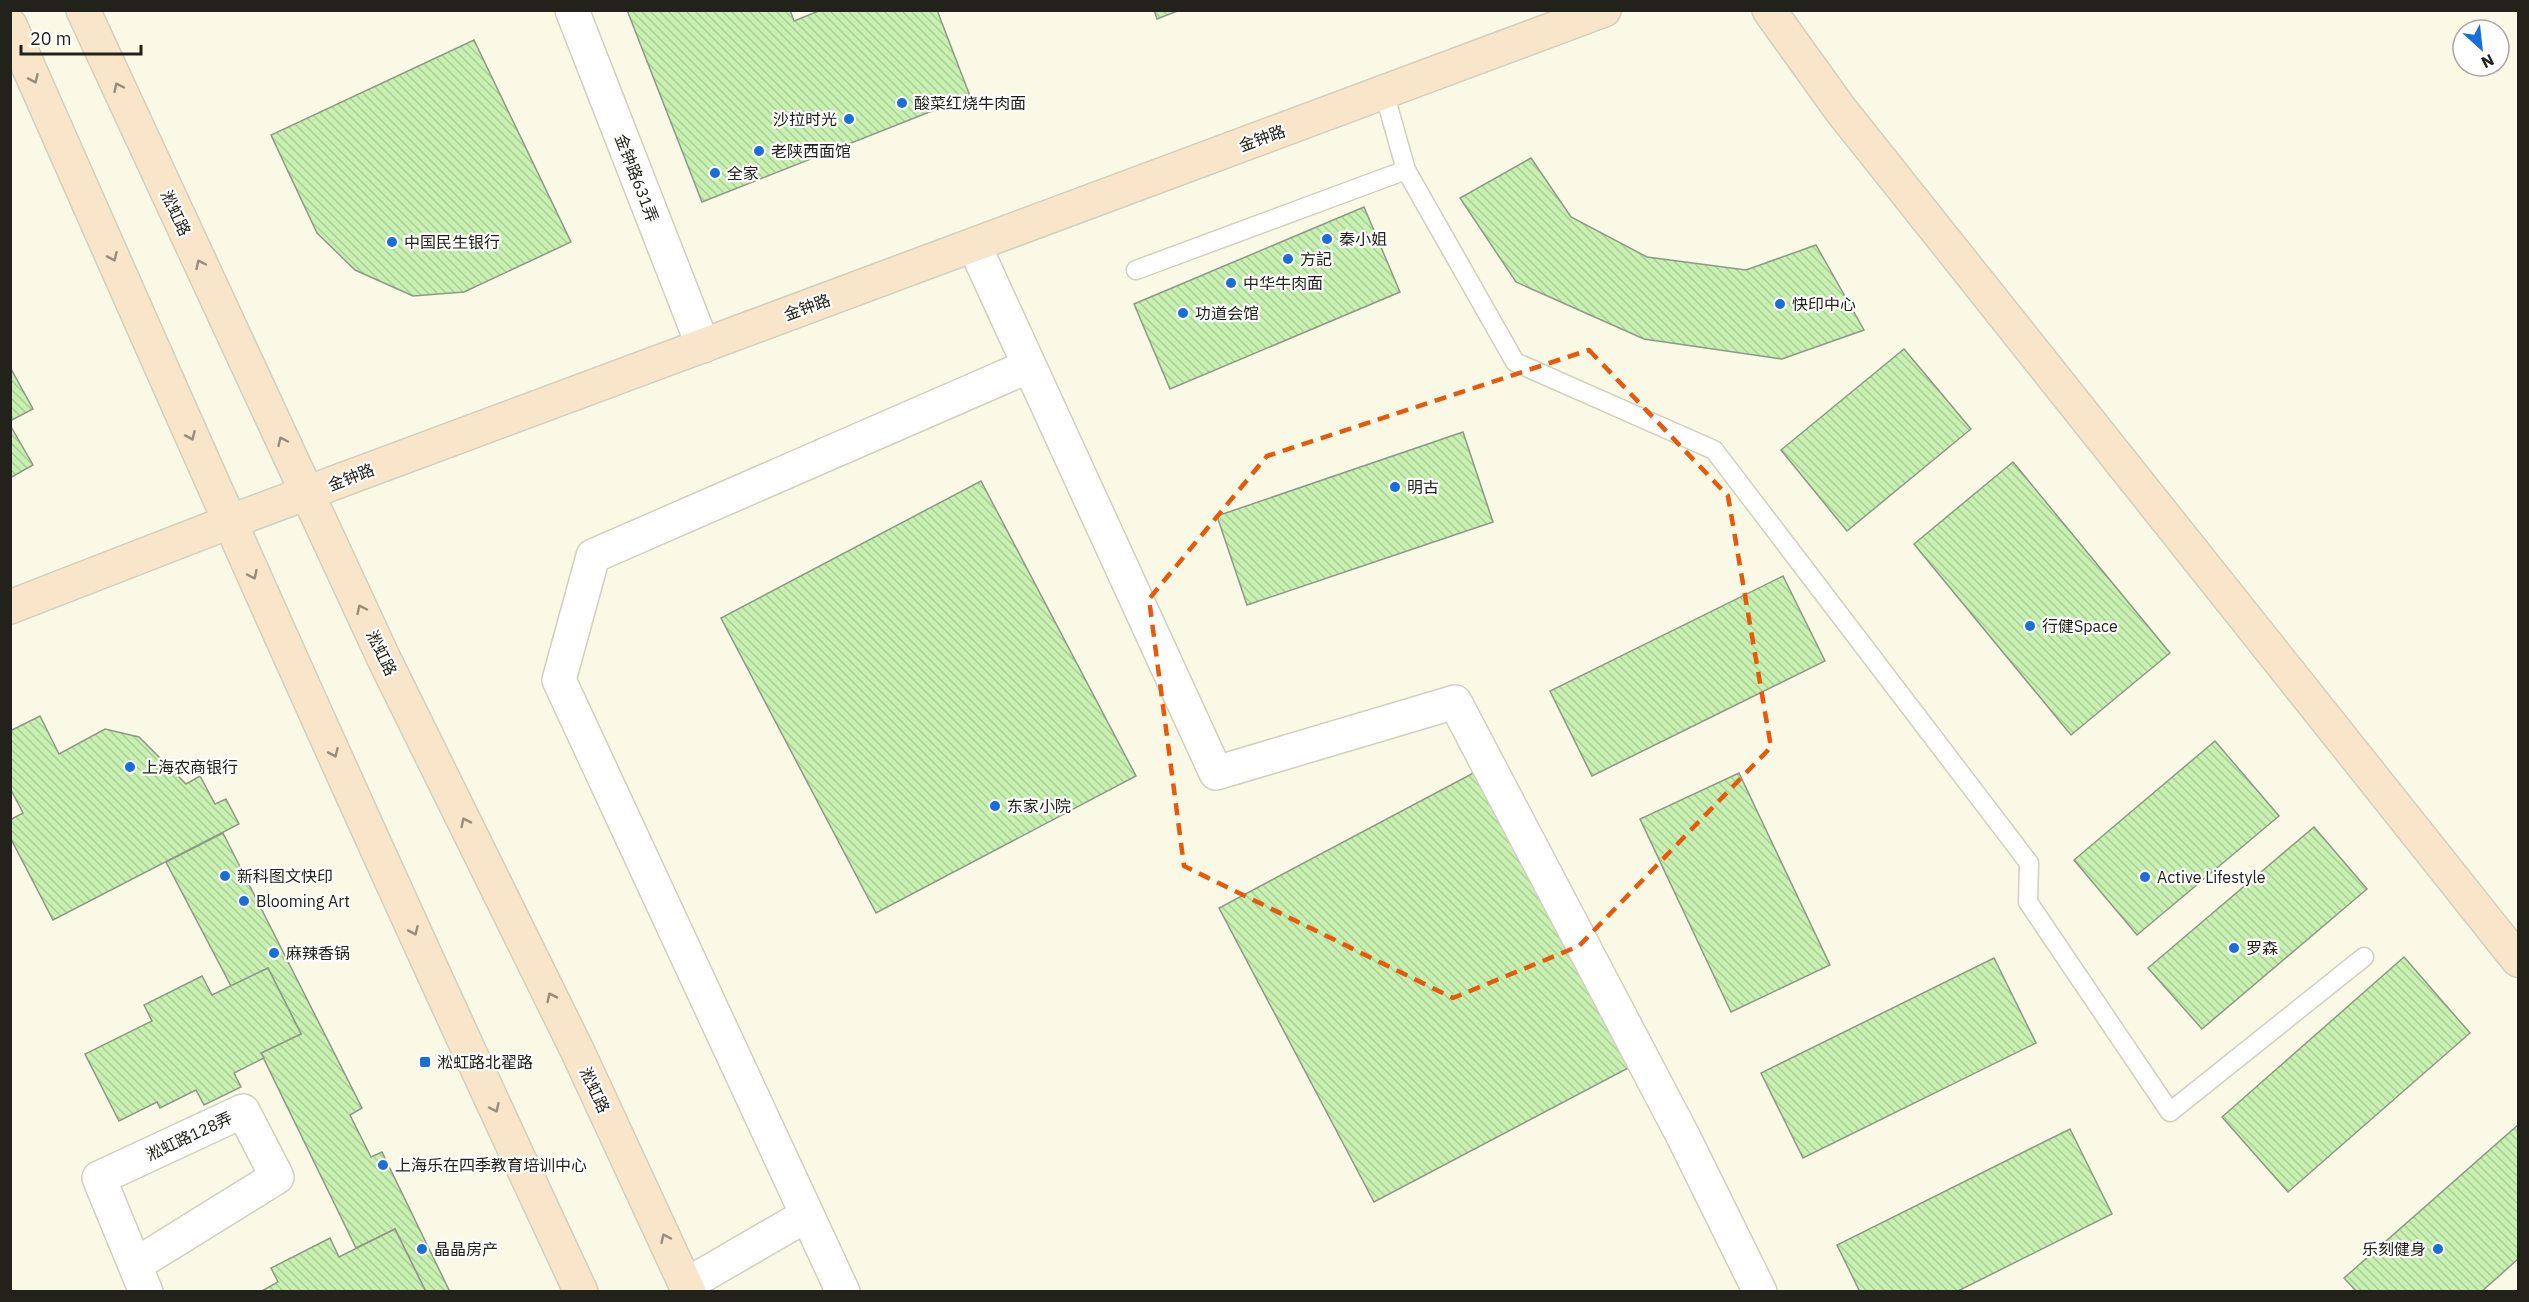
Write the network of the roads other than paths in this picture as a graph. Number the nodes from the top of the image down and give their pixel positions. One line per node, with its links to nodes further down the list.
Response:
1 (82, 10): 12 (street, 淞虹路, one-way to 1)
2 (572, 10): 10 (street, 金钟路631弄)
3 (1604, 10): 6 (street, 金钟路)
4 (1769, 10): 16 (street)
5 (10, 25): 13 (street, one-way to 13)
6 (1384, 92): 7 (lane); 8 (street, 金钟路)
7 (1406, 170): 9 (lane); 15 (lane)
8 (974, 245): 10 (street, 金钟路); 11 (street)
9 (1136, 270)
10 (703, 346): 12 (street, 金钟路)
11 (1029, 366): 17 (street); 22 (street)
12 (306, 494): 13 (street, 金钟路); 19 (street, 淞虹路, one-way to 12)
13 (229, 522): 14 (street, 金钟路); 20 (street, one-way to 20)
14 (10, 607)
15 (2364, 957)
16 (2518, 960)
17 (807, 1215): 19 (street); 21 (street)
18 (141, 1278): 18 (street, 淞虹路128弄)
19 (688, 1288)
20 (581, 1292)
21 (843, 1292)
22 (1760, 1292)

